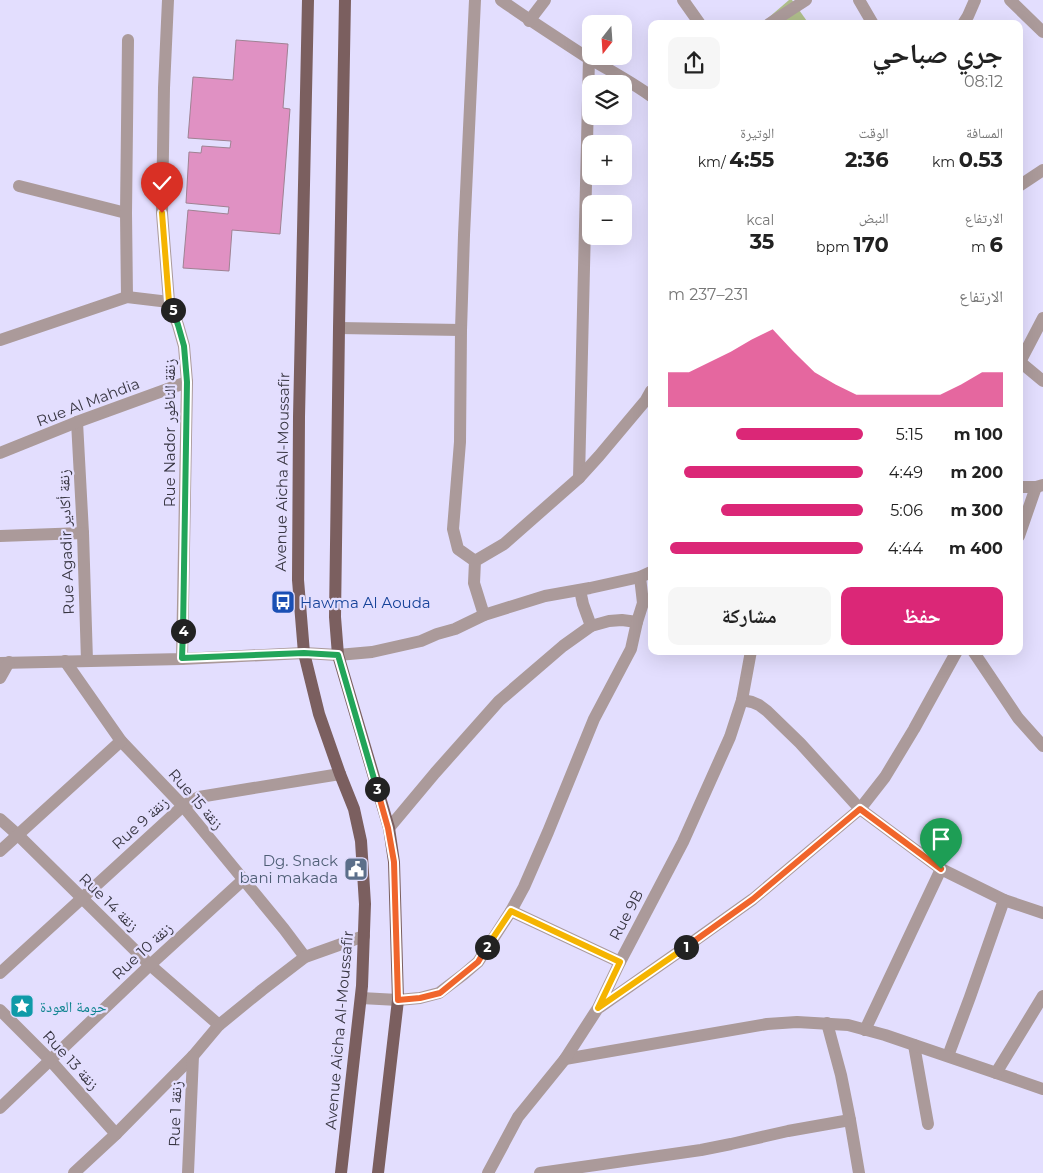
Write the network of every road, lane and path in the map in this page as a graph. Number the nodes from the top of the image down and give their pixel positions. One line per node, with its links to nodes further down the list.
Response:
1 (168, 0): 28 (street, Rue Nador زنقة الناظور)
2 (308, 0): 52 (main road, Avenue Aicha Al-Moussafir)
3 (345, 0): 30 (main road)
4 (475, 0): 31 (street)
5 (501, 0): 16 (street)
6 (545, 0): 16 (street)
7 (683, 0): 12 (street)
8 (859, 0): 14 (street)
9 (975, 0): 15 (street)
10 (1010, 0): 17 (street)
11 (798, 2): 13 (street)
12 (697, 20)
13 (774, 20)
14 (871, 20)
15 (966, 20)
16 (530, 21): 19 (street)
17 (1043, 32)
18 (128, 40): 26 (street)
19 (582, 54)
20 (589, 65): 40 (street)
21 (601, 65): 22 (street)
22 (648, 94)
23 (1043, 170): 24 (street)
24 (1023, 183)
25 (19, 186): 26 (street)
26 (126, 213): 27 (street)
27 (127, 297): 28 (street); 32 (street)
28 (169, 302): 36 (street, Rue Nador زنقة الناظور)
29 (1043, 318): 33 (street)
30 (339, 328): 31 (street); 53 (main road)
31 (461, 330): 46 (street)
32 (0, 338)
33 (1023, 355)
34 (1023, 365): 35 (street)
35 (1043, 381)
36 (187, 382): 38 (street, Rue Al Mahdia); 57 (street, Rue Nador زنقة الناظور)
37 (648, 396): 40 (street)
38 (77, 422): 39 (street, Rue Al Mahdia); 44 (street, Rue Agadir زنقة أكادير)
39 (0, 454)
40 (579, 478): 46 (street)
41 (1040, 486): 42 (street); 43 (street)
42 (1023, 487)
43 (1023, 526)
44 (82, 533): 45 (street); 59 (street, Rue Agadir زنقة أكادير)
45 (0, 536)
46 (475, 561): 49 (street)
47 (646, 574): 48 (street); 50 (street)
48 (580, 590): 49 (street); 51 (street)
49 (484, 615): 53 (street)
50 (637, 622): 51 (street); 76 (street)
51 (591, 626): 69 (street)
52 (304, 653): 53 (street); 57 (street); 65 (main road, Avenue Aicha Al-Moussafir)
53 (338, 655): 69 (main road)
54 (750, 655): 62 (street, Rue 9B)
55 (955, 655): 67 (street)
56 (976, 655): 64 (street)
57 (182, 658): 59 (street)
58 (65, 661): 59 (street); 60 (street); 63 (street, Rue 15 زنقة)
59 (87, 661)
60 (4, 663): 61 (street)
61 (0, 678)
62 (742, 700): 67 (street); 80 (street, Rue 9B)
63 (121, 741): 66 (street, Rue 15 زنقة); 70 (street)
64 (1043, 746)
65 (340, 774): 66 (street, Rue 9 زنقة); 78 (main road, Avenue Aicha Al-Moussafir)
66 (184, 806): 73 (street, Rue 15 زنقة); 74 (street, Rue 9 زنقة)
67 (860, 809): 72 (street); 86 (street)
68 (0, 819): 70 (street, Rue 14 زنقة)
69 (388, 828): 85 (main road)
70 (18, 835): 71 (street); 74 (street, Rue 14 زنقة)
71 (0, 851)
72 (941, 869): 75 (street); 90 (street)
73 (243, 880): 79 (street, Rue 15 زنقة); 81 (street, Rue 10 زنقة)
74 (82, 898): 81 (street, Rue 14 زنقة); 82 (street, Rue 9 زنقة)
75 (1004, 900): 77 (street); 93 (street)
76 (511, 911): 80 (street); 85 (street)
77 (1043, 913)
78 (364, 936): 79 (street); 84 (main road, Avenue Aicha Al-Moussafir)
79 (305, 957): 89 (street)
80 (620, 962): 86 (street, Rue 9B)
81 (150, 965): 89 (street, Rue 14 زنقة); 95 (street, Rue 10 زنقة)
82 (0, 973)
83 (1043, 996): 96 (street)
84 (361, 998): 85 (street); 104 (main road, Avenue Aicha Al-Moussafir)
85 (398, 1000): 105 (main road)
86 (598, 1008): 94 (street, Rue 9B)
87 (0, 1010): 95 (street, Rue 13 زنقة)
88 (827, 1023): 90 (street); 94 (street); 99 (street)
89 (219, 1025): 92 (street)
90 (865, 1030): 91 (street)
91 (914, 1045): 93 (street); 100 (street)
92 (192, 1056): 101 (street); 103 (street, Rue 1 زنقة)
93 (948, 1056): 96 (street)
94 (565, 1059): 106 (street, Rue 9B)
95 (50, 1060): 98 (street, Rue 10 زنقة); 101 (street, Rue 13 زنقة)
96 (996, 1073): 97 (street)
97 (1043, 1088)
98 (0, 1108)
99 (850, 1120): 107 (street); 108 (street)
100 (928, 1124)
101 (116, 1134): 102 (street)
102 (74, 1173)
103 (188, 1173)
104 (341, 1173)
105 (378, 1173)
106 (488, 1173)
107 (540, 1173)
108 (859, 1173)

